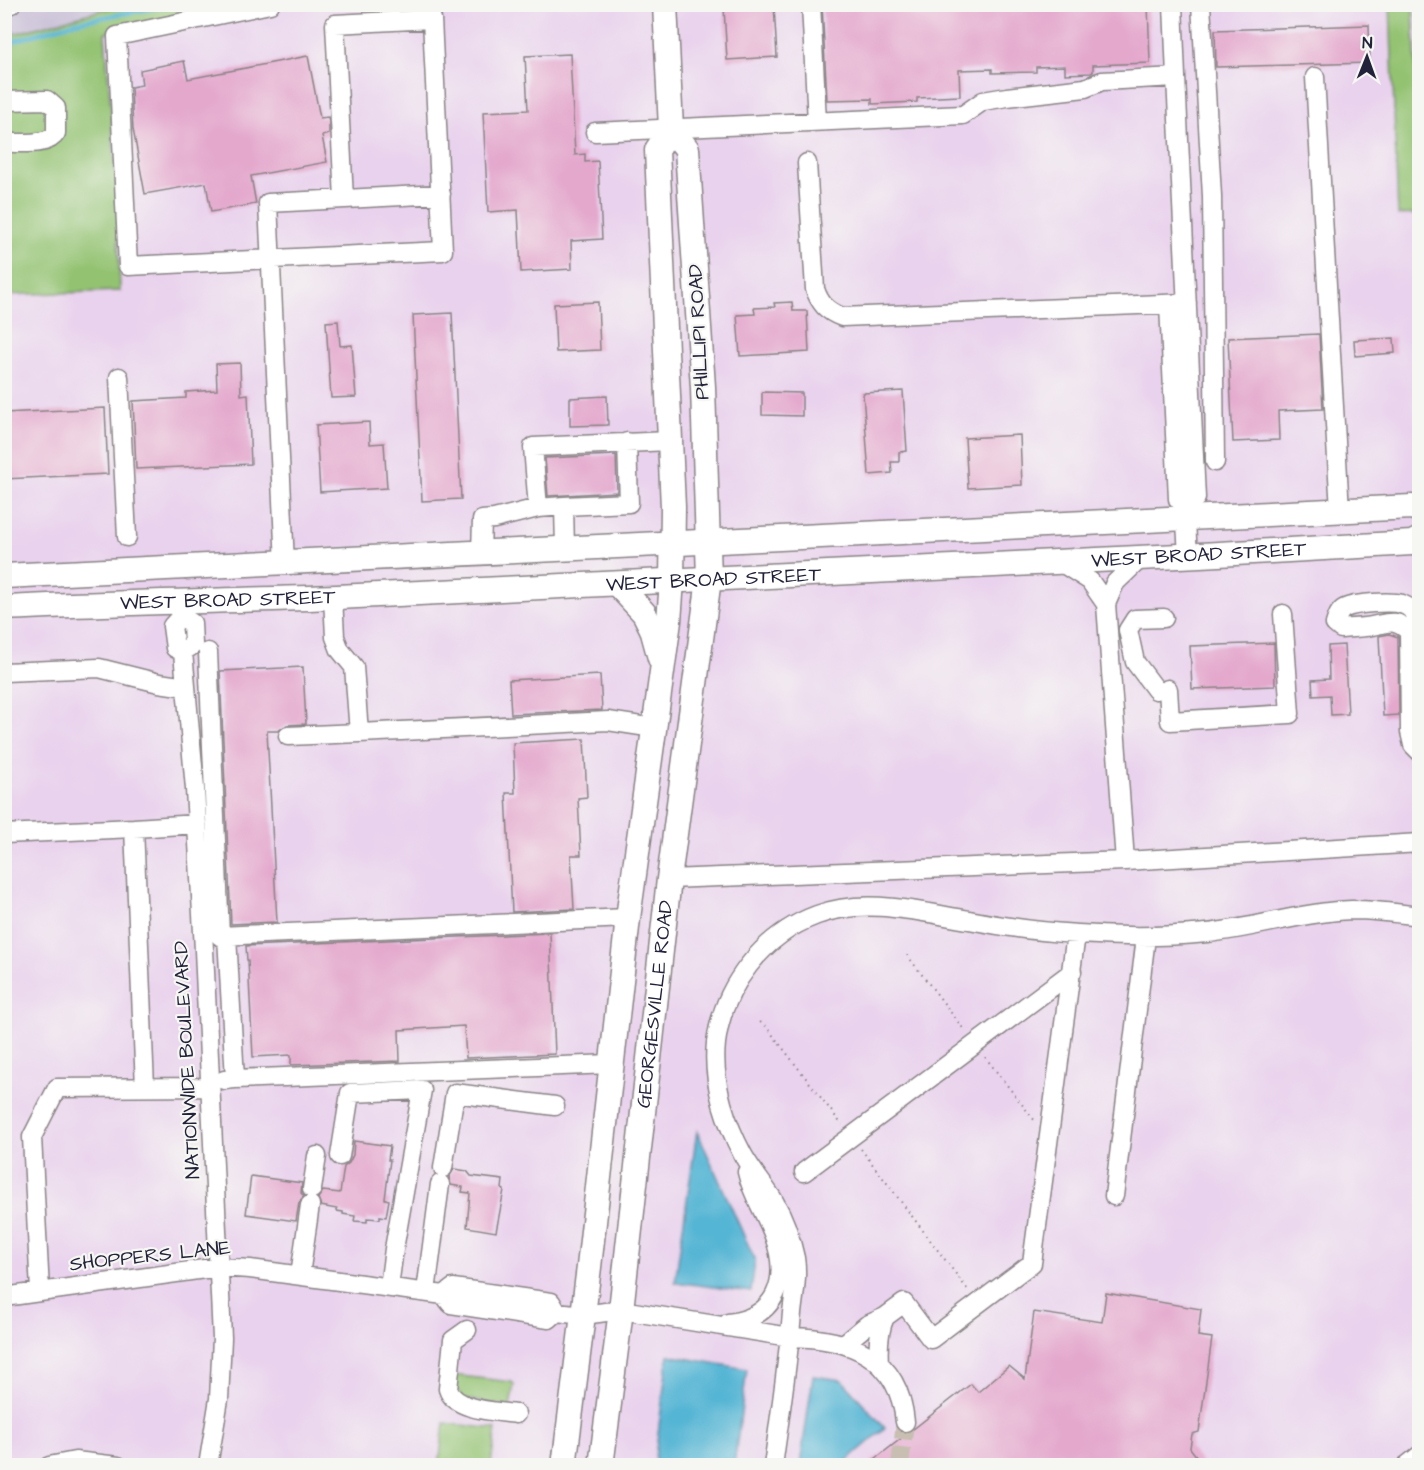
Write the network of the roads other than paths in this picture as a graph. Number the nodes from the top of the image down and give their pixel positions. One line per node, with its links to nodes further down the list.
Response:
1 (11, 4): 7 (lane)
2 (270, 4): 18 (lane)
3 (665, 4): 12 (main road)
4 (811, 4): 11 (lane)
5 (1173, 4): 8 (lane)
6 (1201, 4): 23 (lane)
7 (4, 5)
8 (1176, 77): 11 (lane); 19 (lane)
9 (1315, 78): 27 (lane)
10 (4, 101): 14 (lane)
11 (817, 122): 12 (lane)
12 (671, 129): 13 (lane); 21 (main road, PHILLIPI ROAD); 31 (main road, PHILLIPI ROAD)
13 (595, 132)
14 (4, 143)
15 (807, 163): 19 (lane)
16 (441, 194): 17 (lane); 17 (lane); 18 (lane)
17 (344, 199): 18 (lane)
18 (270, 259): 39 (lane)
19 (1178, 303): 28 (lane)
20 (119, 377): 29 (lane)
21 (670, 441): 22 (lane); 32 (main road, PHILLIPI ROAD)
22 (627, 442): 24 (lane); 25 (lane)
23 (1215, 462)
24 (564, 506): 25 (lane); 33 (lane)
25 (538, 508): 34 (lane)
26 (1419, 510): 27 (main road, WEST BROAD STREET)
27 (1340, 511): 28 (main road, WEST BROAD STREET)
28 (1185, 512): 31 (main road, WEST BROAD STREET); 36 (lane)
29 (128, 537)
30 (1419, 539): 36 (main road, WEST BROAD STREET)
31 (708, 542): 32 (main road, WEST BROAD STREET); 42 (main road, GEORGESVILLE ROAD)
32 (673, 543): 33 (main road, WEST BROAD STREET); 43 (main road, GEORGESVILLE ROAD)
33 (565, 549): 34 (main road, WEST BROAD STREET)
34 (481, 553): 35 (main road, WEST BROAD STREET)
35 (445, 555): 39 (main road, WEST BROAD STREET); 49 (main road)
36 (1188, 556): 37 (main road, WEST BROAD STREET)
37 (1141, 558): 38 (main road, WEST BROAD STREET); 46 (lane)
38 (1060, 562): 42 (main road, WEST BROAD STREET); 46 (lane)
39 (285, 564): 40 (main road, WEST BROAD STREET)
40 (177, 569): 41 (main road, WEST BROAD STREET); 47 (main road)
41 (4, 576)
42 (709, 579): 43 (main road, WEST BROAD STREET); 66 (main road, GEORGESVILLE ROAD)
43 (672, 581): 44 (main road, WEST BROAD STREET); 54 (main road, GEORGESVILLE ROAD)
44 (617, 584): 45 (main road, WEST BROAD STREET); 54 (main road)
45 (333, 597): 49 (main road, WEST BROAD STREET); 58 (lane)
46 (1106, 604): 65 (lane)
47 (29, 606): 48 (main road, WEST BROAD STREET); 49 (main road, WEST BROAD STREET)
48 (4, 608)
49 (181, 609): 56 (lane, NATIONWIDE BOULEVARD)
50 (1283, 614): 51 (lane)
51 (1164, 618)
52 (1419, 620): 60 (lane)
53 (208, 652): 70 (lane)
54 (662, 669): 57 (main road, GEORGESVILLE ROAD)
55 (4, 672): 56 (lane)
56 (186, 687): 61 (lane, NATIONWIDE BOULEVARD)
57 (654, 728): 58 (lane); 68 (main road, GEORGESVILLE ROAD)
58 (360, 733): 59 (lane)
59 (288, 736)
60 (1419, 752)
61 (197, 824): 62 (lane); 75 (lane, NATIONWIDE BOULEVARD)
62 (134, 828): 63 (lane); 76 (lane)
63 (4, 834)
64 (1419, 843): 65 (lane)
65 (1125, 861): 66 (lane)
66 (669, 879): 89 (main road, GEORGESVILLE ROAD)
67 (1419, 916): 71 (lane)
68 (628, 918): 70 (lane); 73 (main road, GEORGESVILLE ROAD)
69 (1076, 934): 71 (lane); 72 (lane); 78 (lane)
70 (227, 936): 74 (lane)
71 (1146, 937): 82 (lane)
72 (1072, 972): 81 (lane); 91 (lane)
73 (611, 1064): 74 (lane); 90 (main road, GEORGESVILLE ROAD)
74 (235, 1079): 75 (lane)
75 (209, 1084): 76 (lane); 83 (lane, NATIONWIDE BOULEVARD)
76 (145, 1087): 86 (lane)
77 (555, 1106): 87 (lane)
78 (743, 1155): 92 (lane); 94 (lane)
79 (317, 1156): 84 (lane)
80 (340, 1156): 85 (lane)
81 (804, 1172)
82 (1114, 1196)
83 (219, 1267): 84 (lane, SHOPPERS LANE); 86 (lane, SHOPPERS LANE); 102 (lane, NATIONWIDE BOULEVARD)
84 (300, 1275): 85 (lane, SHOPPERS LANE)
85 (389, 1287): 87 (lane, SHOPPERS LANE)
86 (39, 1291): 88 (lane, SHOPPERS LANE)
87 (435, 1293): 90 (lane, SHOPPERS LANE)
88 (4, 1297)
89 (621, 1310): 90 (lane, SHOPPERS LANE); 92 (lane, SHOPPERS LANE); 104 (main road, GEORGESVILLE ROAD)
90 (583, 1316): 103 (main road, GEORGESVILLE ROAD)
91 (885, 1317): 95 (lane); 96 (lane)
92 (706, 1323): 94 (lane)
93 (467, 1330): 97 (lane)
94 (790, 1337): 95 (lane); 105 (lane)
95 (845, 1343): 96 (lane)
96 (879, 1364): 98 (lane)
97 (516, 1414)
98 (905, 1422)
99 (1419, 1455): 106 (lane)
100 (106, 1465): 101 (lane)
101 (49, 1466)
102 (208, 1466)
103 (564, 1466)
104 (601, 1466)
105 (773, 1466)
106 (1406, 1466)

